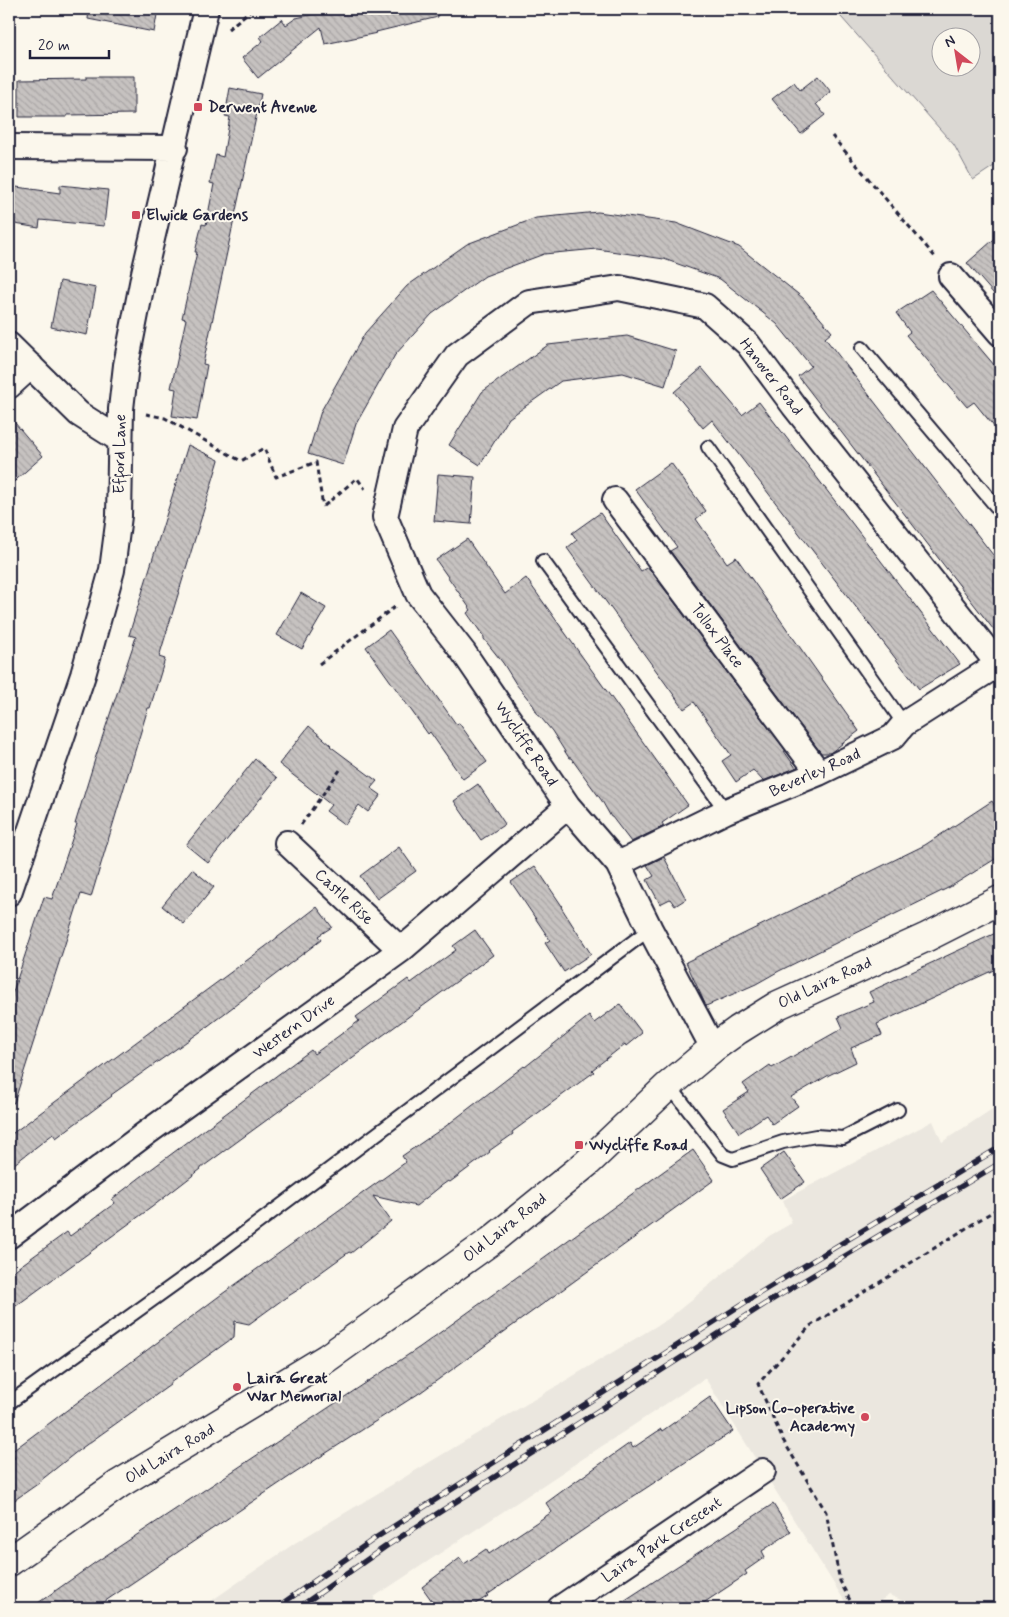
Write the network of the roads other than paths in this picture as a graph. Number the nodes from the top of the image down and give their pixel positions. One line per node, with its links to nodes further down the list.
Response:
1 (206, 9): 3 (street, Efford Lane)
2 (9, 147): 3 (street)
3 (174, 148): 10 (street, Efford Lane)
4 (951, 276): 5 (street)
5 (1000, 333)
6 (9, 345): 8 (street)
7 (862, 348): 13 (lane)
8 (31, 366): 9 (street); 10 (street)
9 (9, 386)
10 (120, 440): 23 (street, Efford Lane)
11 (708, 448): 17 (lane)
12 (615, 500): 18 (street, Tollox Place)
13 (1000, 511)
14 (385, 517): 16 (street, Hanover Road); 19 (street, Wycliffe Road)
15 (543, 561): 20 (lane)
16 (999, 664): 17 (street, Beverley Road)
17 (904, 724): 18 (street, Beverley Road)
18 (819, 773): 20 (street, Beverley Road)
19 (568, 806): 22 (street, Wycliffe Road); 26 (street, Western Drive)
20 (726, 811): 22 (street, Beverley Road)
21 (288, 843): 26 (street, Castle Rise)
22 (618, 864): 25 (street, Wycliffe Road)
23 (9, 893)
24 (1000, 900): 27 (main road, Old Laira Road)
25 (650, 929): 27 (street, Wycliffe Road); 31 (lane)
26 (401, 950): 30 (street, Western Drive)
27 (713, 1048): 28 (main road, Old Laira Road)
28 (669, 1085): 29 (lane); 33 (main road, Old Laira Road)
29 (898, 1110)
30 (9, 1236)
31 (9, 1403)
32 (763, 1471): 34 (street, Laira Park Crescent)
33 (9, 1562)
34 (560, 1608)

